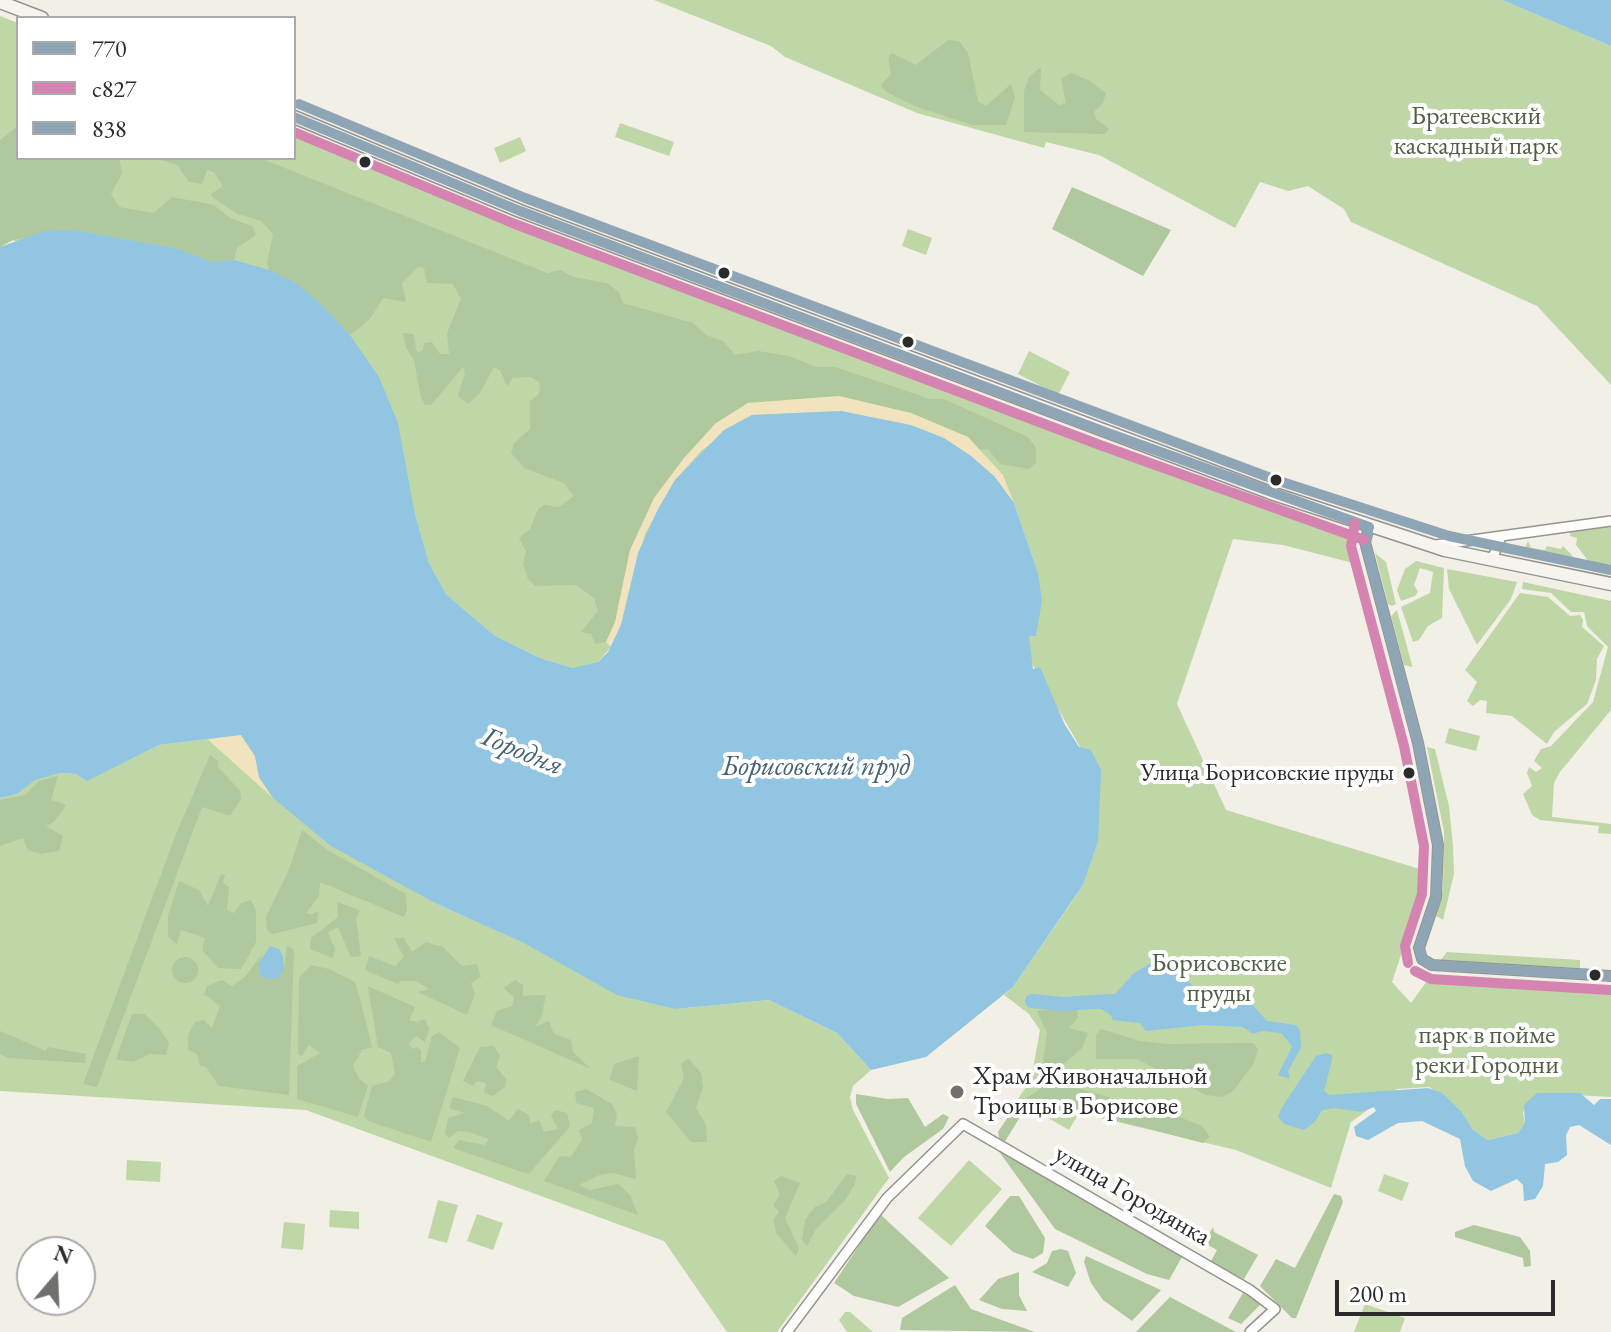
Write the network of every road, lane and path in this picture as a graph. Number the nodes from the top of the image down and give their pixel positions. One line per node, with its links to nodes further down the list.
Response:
1 (0, 2): 2 (main road)
2 (37, 16)
3 (296, 118): 5 (main road)
4 (1611, 521): 6 (street)
5 (1369, 527): 7 (main road); 11 (street)
6 (1500, 539): 7 (street); 8 (street); 9 (street)
7 (1430, 545): 8 (main road)
8 (1473, 557): 9 (main road)
9 (1492, 560): 10 (main road)
10 (1611, 584)
11 (1611, 976)
12 (787, 1332): 13 (street, улица Городянка)
13 (1250, 1332)

